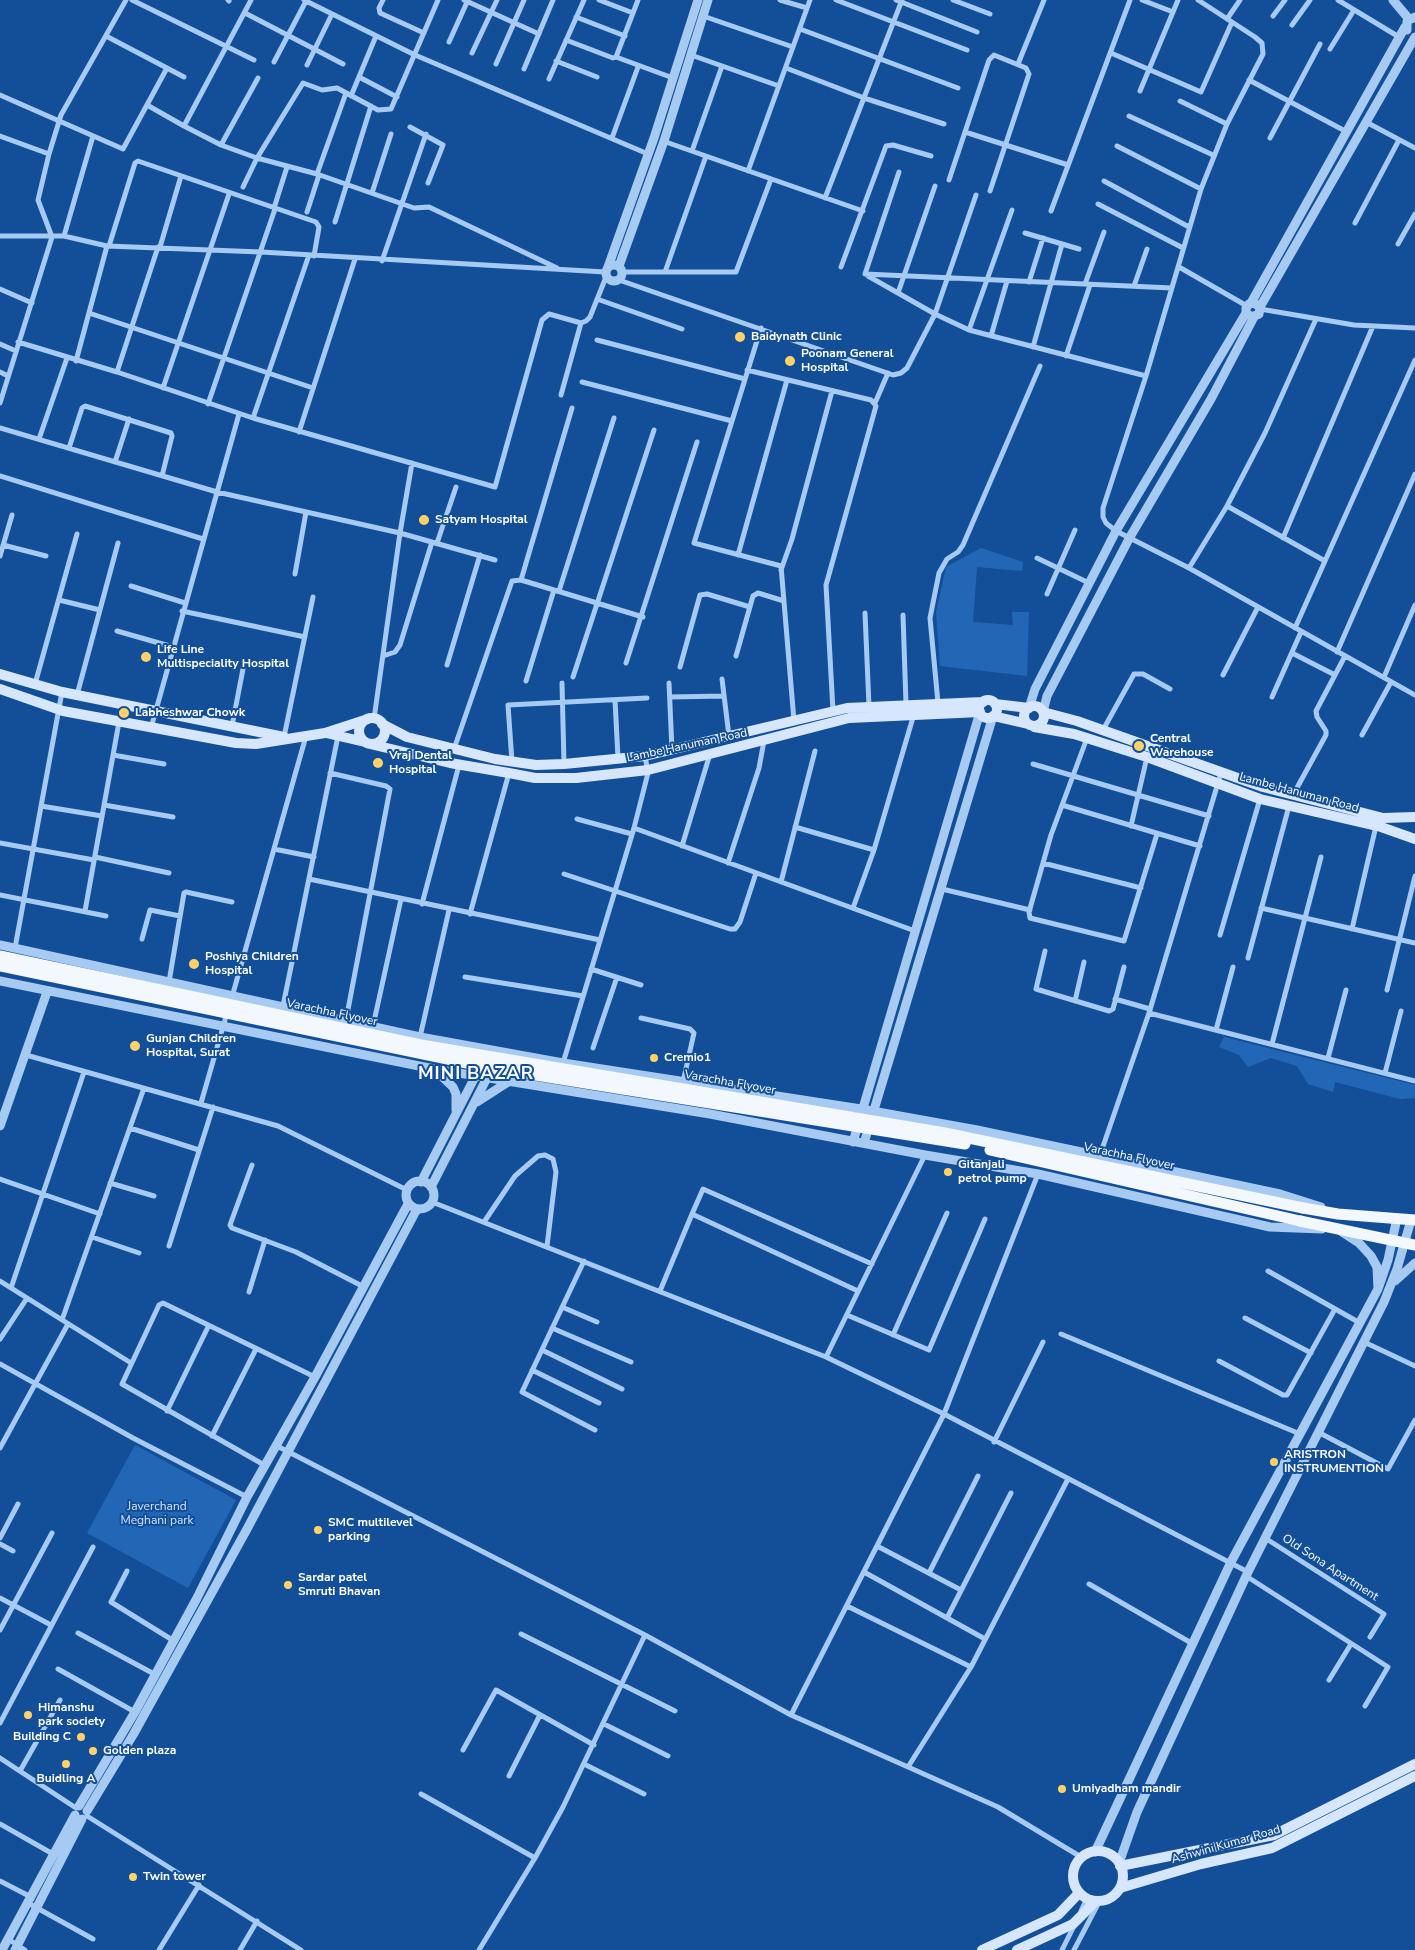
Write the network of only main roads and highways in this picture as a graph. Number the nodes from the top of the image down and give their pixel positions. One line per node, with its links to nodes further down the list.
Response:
1 (0, 674): 12 (main road)
2 (0, 689): 12 (main road)
3 (983, 702): 4 (main road); 6 (main road); 9 (main road, Lambe Hanuman Road)
4 (995, 704): 5 (main road); 8 (main road)
5 (1029, 708): 7 (main road); 10 (main road)
6 (980, 712): 8 (main road); 13 (main road, Lambe Hanuman Road)
7 (1043, 712): 10 (main road); 14 (main road)
8 (993, 716): 10 (main road, Lambe Hanuman Road)
9 (375, 720): 11 (main road); 13 (main road); 13 (main road)
10 (1031, 725): 15 (main road, Lambe Hanuman Road)
11 (325, 733): 12 (main road); 13 (main road, Lambe Hanuman Road)
12 (287, 738)
13 (368, 743)
14 (1263, 787): 15 (main road); 16 (main road)
15 (1260, 798): 17 (main road, Lambe Hanuman Road)
16 (1415, 817): 17 (main road)
17 (1415, 839)
18 (0, 956): 20 (main road, Varachha Flyover, bridge)
19 (0, 966): 21 (main road, Varachha Flyover, bridge)
20 (1413, 1220)
21 (1404, 1243)
22 (1415, 1764): 24 (main road, Ashwini Kumar Road)
23 (1415, 1776): 25 (main road, Ashwini Kumar Road)
24 (1120, 1864): 25 (main road); 26 (main road)
25 (1120, 1888): 26 (main road)
26 (1090, 1898): 27 (main road); 28 (main road)
27 (982, 1950)
28 (1017, 1950)

